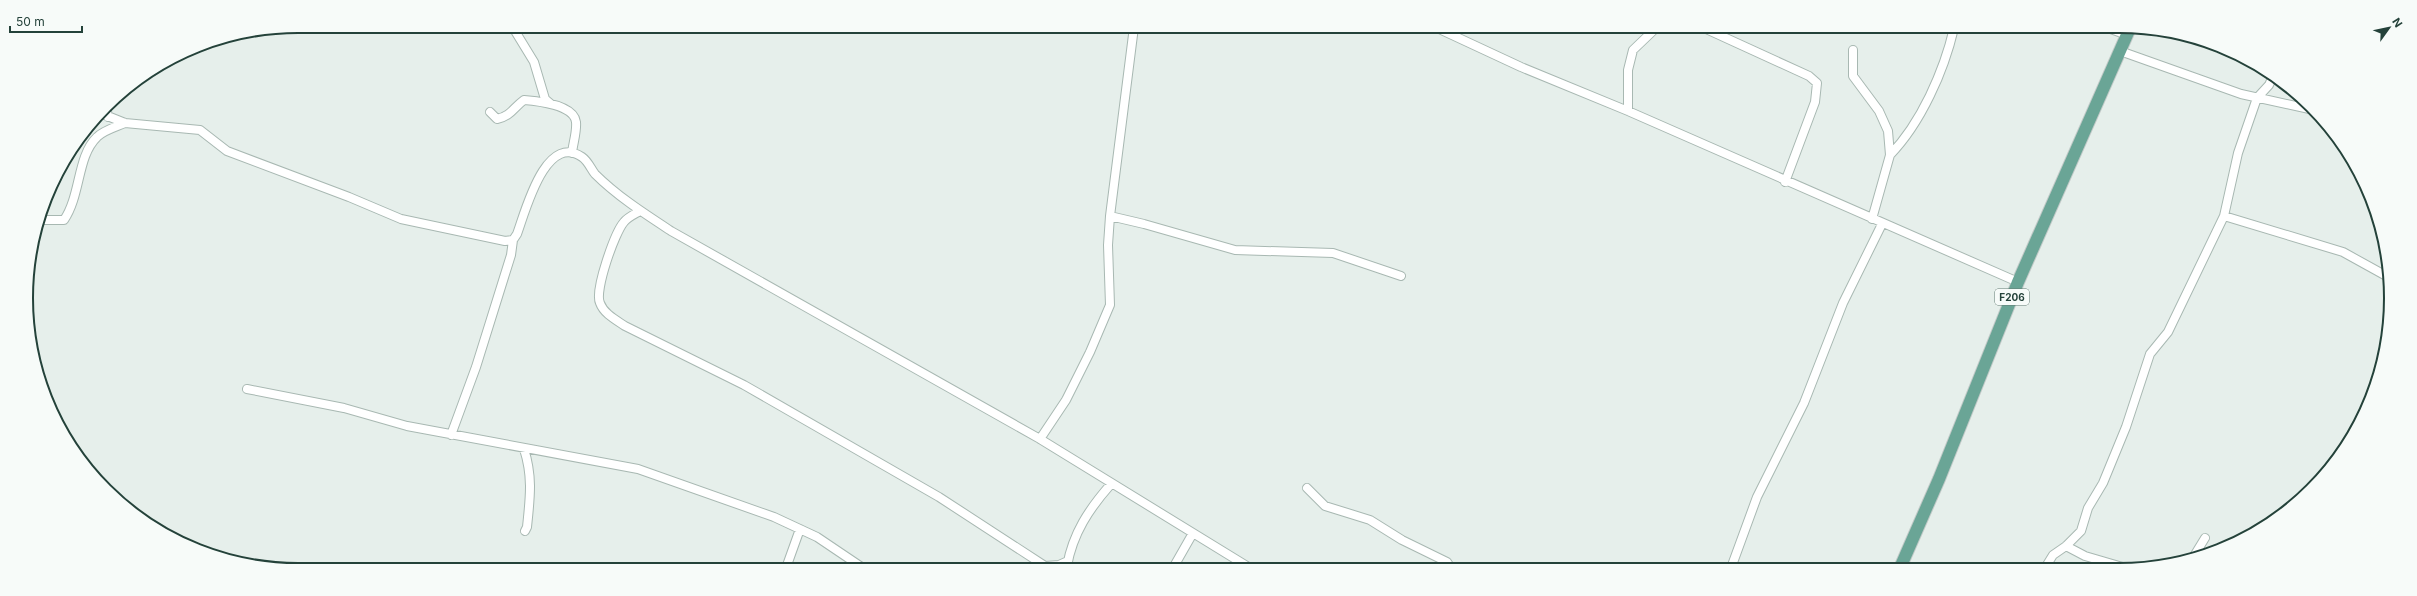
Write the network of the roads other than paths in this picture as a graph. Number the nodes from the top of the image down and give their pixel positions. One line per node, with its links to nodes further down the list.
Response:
1 (516, 33): 12 (street)
2 (1133, 33): 22 (street)
3 (1448, 33): 14 (street)
4 (1651, 33): 14 (street)
5 (1715, 33): 20 (street)
6 (1952, 33): 19 (street)
7 (2128, 34): 9 (main road, F206)
8 (1853, 50): 19 (street)
9 (2120, 51): 11 (street); 30 (main road, F206)
10 (2271, 81): 11 (street)
11 (2257, 98): 13 (street); 23 (street)
12 (554, 105): 15 (street); 18 (street)
13 (2303, 108)
14 (1628, 111): 20 (street)
15 (490, 112)
16 (108, 117): 17 (street)
17 (125, 123): 25 (street); 27 (street)
18 (572, 153): 21 (street); 27 (street)
19 (1890, 155): 24 (street)
20 (1785, 182): 24 (street)
21 (640, 211): 33 (street); 45 (street)
22 (1110, 216): 29 (street); 33 (street)
23 (2224, 216): 28 (street); 41 (street)
24 (1872, 219): 26 (street)
25 (45, 221)
26 (1882, 224): 30 (street); 50 (street)
27 (513, 240): 32 (street)
28 (2383, 274)
29 (1401, 276)
30 (2018, 282): 51 (main road, F206)
31 (247, 389): 32 (street)
32 (451, 435): 34 (street)
33 (1040, 439): 35 (street)
34 (524, 449): 37 (street); 38 (street)
35 (1111, 484): 39 (street); 46 (street)
36 (1307, 488): 49 (street)
37 (800, 529): 43 (street); 44 (street)
38 (525, 531)
39 (1193, 533): 47 (street); 48 (street)
40 (2205, 538): 42 (street)
41 (2066, 546): 52 (street); 53 (street)
42 (2197, 551)
43 (788, 563)
44 (855, 563)
45 (1040, 563)
46 (1067, 563)
47 (1176, 563)
48 (1242, 563)
49 (1448, 563)
50 (1733, 563)
51 (1902, 563)
52 (2048, 563)
53 (2109, 563)

